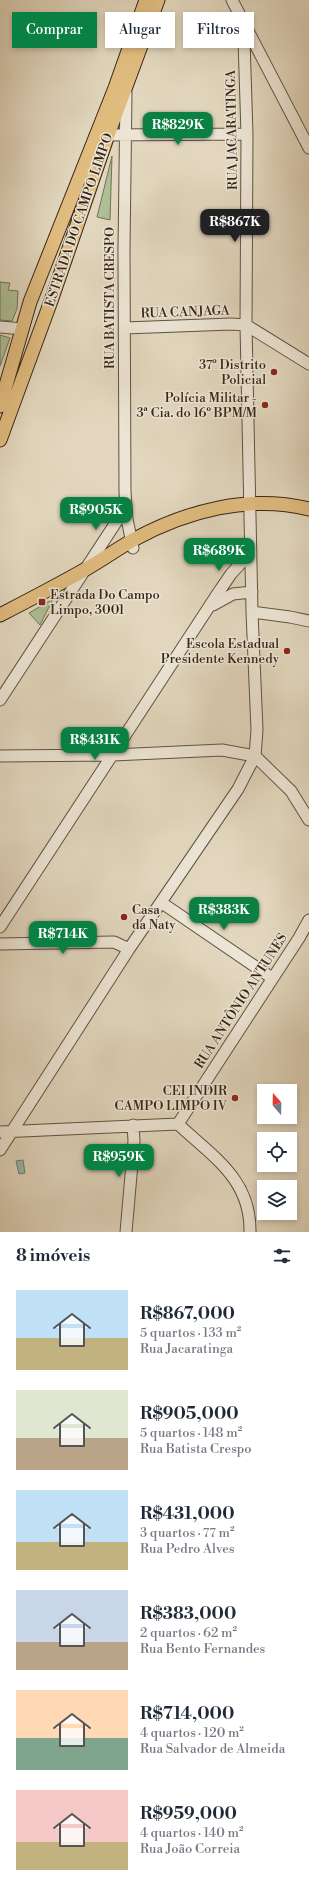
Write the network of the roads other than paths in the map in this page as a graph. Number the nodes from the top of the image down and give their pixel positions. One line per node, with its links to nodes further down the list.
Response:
1 (146, 0): 12 (main road, ESTRADA DO CAMPO LIMPO)
2 (158, 0): 7 (main road, ESTRADA DO CAMPO LIMPO)
3 (232, 0): 4 (street)
4 (238, 12)
5 (254, 41): 11 (street)
6 (244, 48): 9 (street, RUA JACARATINGA)
7 (126, 89): 8 (street, RUA BATISTA CRESPO); 10 (main road, ESTRADA DO CAMPO LIMPO)
8 (125, 134): 9 (street); 10 (street); 15 (street, RUA BATISTA CRESPO)
9 (247, 134): 13 (street, RUA JACARATINGA)
10 (108, 135): 17 (main road, ESTRADA DO CAMPO LIMPO)
11 (309, 148)
12 (30, 302): 16 (main road, ESTRADA DO CAMPO LIMPO); 17 (main road)
13 (246, 325): 15 (street, RUA CANJAGA); 18 (street); 21 (street, RUA JACARATINGA)
14 (0, 327): 16 (street)
15 (125, 328): 22 (street, RUA BATISTA CRESPO)
16 (23, 329): 19 (main road, ESTRADA DO CAMPO LIMPO)
17 (37, 337): 20 (main road, ESTRADA DO CAMPO LIMPO)
18 (309, 364)
19 (0, 406)
20 (0, 440)
21 (250, 504): 23 (main road); 24 (main road); 25 (street, RUA JACARATINGA)
22 (126, 507): 24 (street, RUA BATISTA CRESPO); 26 (street)
23 (309, 509)
24 (132, 544): 26 (main road)
25 (251, 552): 27 (street, RUA JACARATINGA); 28 (street)
26 (84, 573): 30 (main road); 31 (main road); 33 (street)
27 (252, 592): 28 (street); 29 (street, RUA JACARATINGA)
28 (209, 608): 34 (street)
29 (252, 612): 32 (street); 36 (street, RUA JACARATINGA)
30 (0, 615)
31 (0, 621)
32 (309, 621)
33 (0, 700)
34 (113, 755): 35 (street); 36 (street); 40 (street)
35 (0, 756)
36 (255, 756): 37 (street); 38 (street)
37 (309, 820)
38 (162, 903): 42 (street); 43 (street)
39 (309, 920): 43 (street, RUA ANTÔNIO ANTUNES)
40 (0, 927)
41 (0, 944): 42 (street)
42 (129, 949): 47 (street)
43 (272, 978): 44 (street, RUA ANTÔNIO ANTUNES)
44 (178, 1124): 45 (street); 50 (street)
45 (133, 1125): 47 (street); 49 (street)
46 (0, 1132): 47 (street)
47 (12, 1132): 48 (street)
48 (0, 1150)
49 (126, 1232)
50 (250, 1232)

